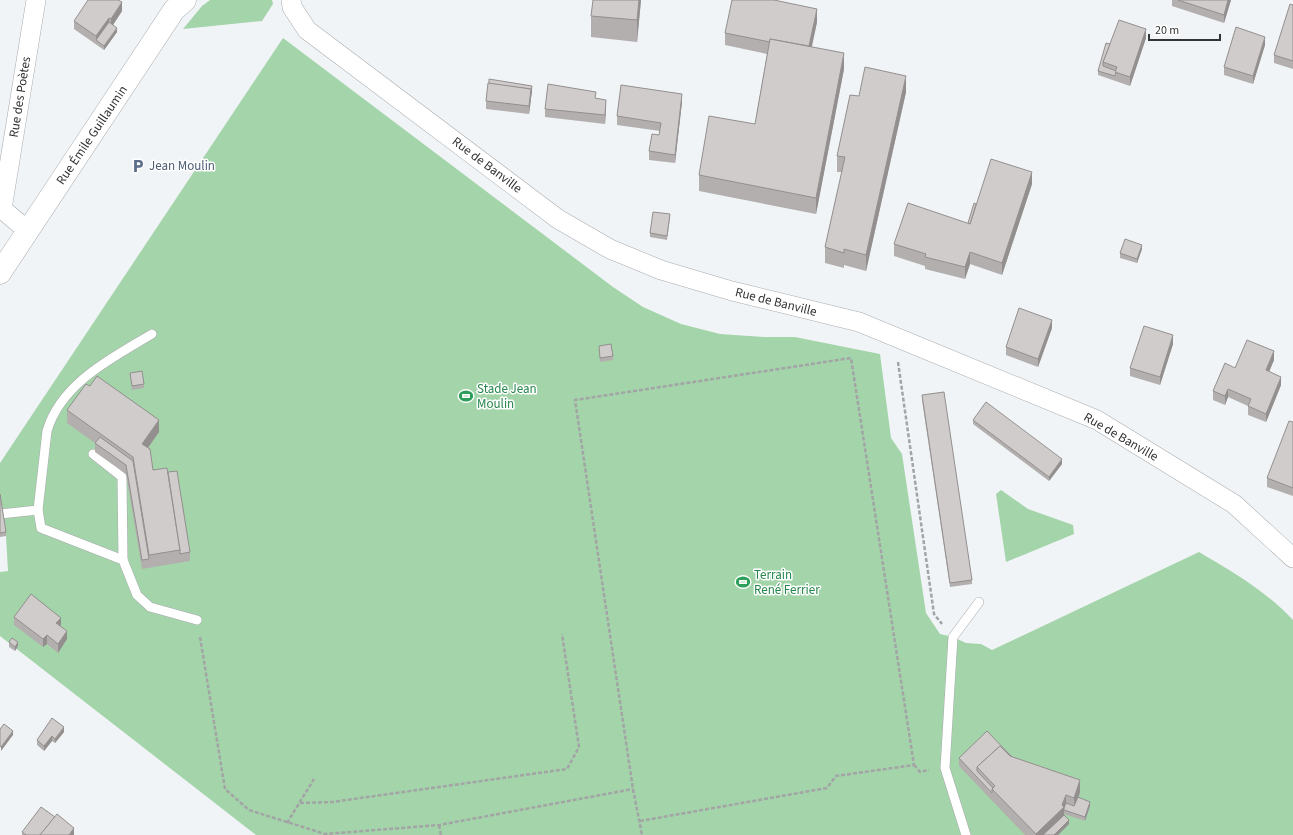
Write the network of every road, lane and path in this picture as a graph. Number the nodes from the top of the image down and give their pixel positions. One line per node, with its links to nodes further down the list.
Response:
1 (36, 0): 4 (street, Rue des Poètes)
2 (185, 0): 4 (main road, Rue Émile Guillaumin)
3 (291, 0): 7 (street, Rue de Banville)
4 (28, 231): 5 (main road, Rue Émile Guillaumin)
5 (0, 273)
6 (152, 334): 9 (lane)
7 (898, 338): 11 (street, Rue de Banville); 16 (path)
8 (93, 454): 12 (lane)
9 (38, 510): 10 (lane); 12 (lane)
10 (0, 514)
11 (1293, 558)
12 (123, 560): 14 (lane)
13 (979, 602): 16 (lane)
14 (197, 620): 21 (path)
15 (562, 634): 19 (path)
16 (953, 637): 25 (lane)
17 (314, 779): 19 (path)
18 (633, 790): 20 (path); 20 (path); 22 (path)
19 (300, 803): 21 (path)
20 (640, 820): 24 (path)
21 (287, 823): 22 (path)
22 (439, 825): 23 (path)
23 (441, 835)
24 (642, 835)
25 (966, 835)

